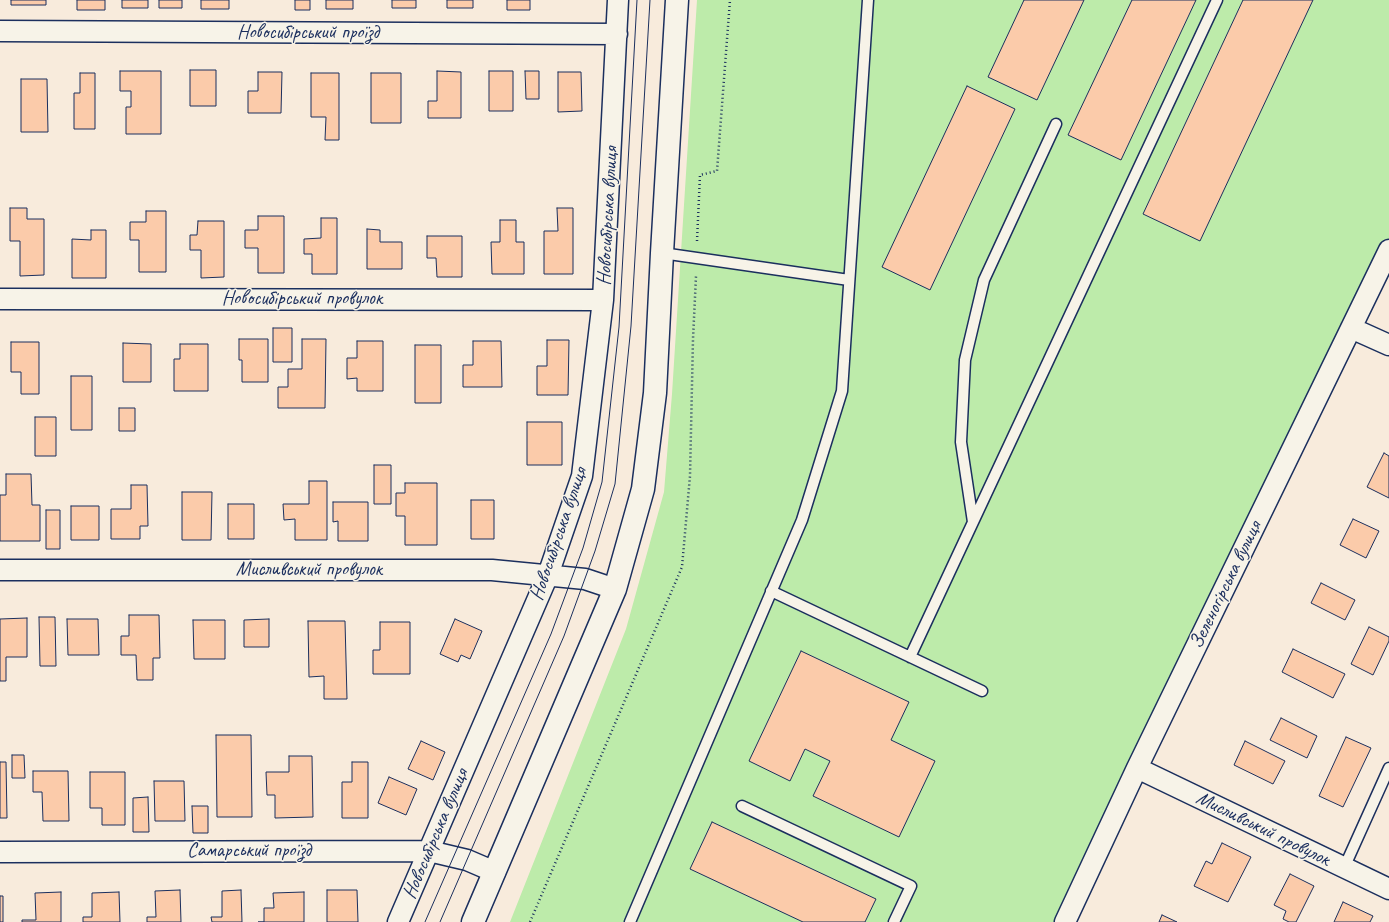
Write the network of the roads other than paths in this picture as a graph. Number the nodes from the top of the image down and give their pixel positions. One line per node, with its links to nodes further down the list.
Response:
1 (618, 0): 6 (street, Новосибірська вулиця)
2 (677, 0): 9 (main road)
3 (868, 0): 10 (lane)
4 (1217, 0): 15 (lane)
5 (0, 31): 6 (street, Новосибірський проїзд)
6 (616, 34): 12 (street, Новосибірська вулиця)
7 (1056, 124): 15 (lane)
8 (1389, 250): 13 (street, Зеленогірська вулиця)
9 (662, 253): 10 (lane); 18 (main road)
10 (849, 280): 19 (lane)
11 (0, 299): 12 (street, Новосибірський провулок)
12 (603, 300): 17 (street, Новосибірська вулиця)
13 (1351, 328): 14 (street); 22 (street, Зеленогірська вулиця)
14 (1389, 345)
15 (973, 522): 20 (lane)
16 (0, 570): 17 (street, Мисливський провулок)
17 (548, 575): 18 (street, Мисливський провулок); 25 (street, Новосибірська вулиця)
18 (615, 589): 28 (main road)
19 (771, 591): 20 (lane); 32 (lane)
20 (910, 657): 21 (lane)
21 (982, 691)
22 (1137, 768): 27 (street, Мисливський провулок); 34 (street, Зеленогірська вулиця)
23 (1389, 768): 27 (lane)
24 (742, 806): 33 (lane)
25 (428, 851): 26 (street, Самарський проїзд); 28 (street, Самарський проїзд); 30 (street, Новосибірська вулиця)
26 (0, 852)
27 (1344, 868): 29 (street, Мисливський провулок)
28 (495, 872): 31 (main road)
29 (1389, 889)
30 (398, 922)
31 (473, 922)
32 (630, 922)
33 (894, 922)
34 (1065, 922)

